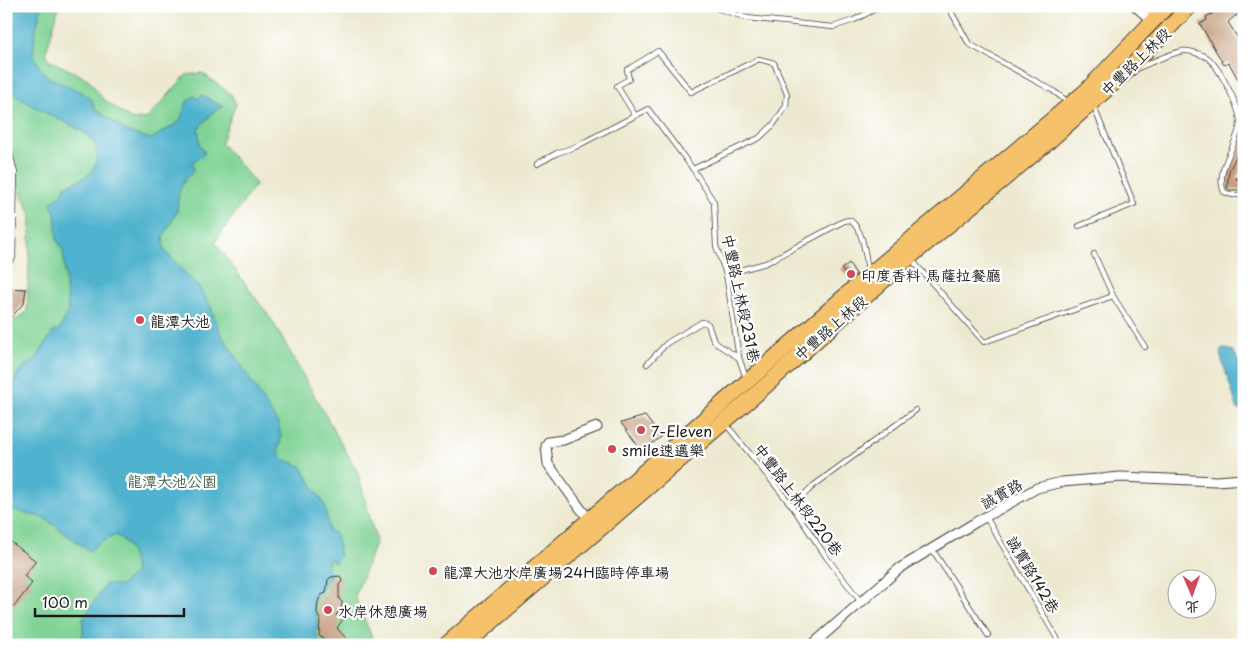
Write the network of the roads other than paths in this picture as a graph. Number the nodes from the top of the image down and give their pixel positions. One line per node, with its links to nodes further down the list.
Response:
1 (715, 6): 2 (lane)
2 (881, 6)
3 (948, 6): 10 (lane)
4 (1135, 6): 7 (street)
5 (1166, 6): 7 (main road, 中豐路上林段)
6 (1190, 6): 8 (main road, 中豐路上林段)
7 (1152, 21): 9 (main road, 中豐路上林段)
8 (1125, 73): 9 (main road, 中豐路上林段); 15 (lane)
9 (1089, 96): 10 (main road, 中豐路上林段); 16 (lane)
10 (1074, 109): 18 (main road, 中豐路上林段); 21 (main road, 中豐路上林段)
11 (635, 115): 13 (lane); 14 (lane, 中豐路上林段231巷); 14 (lane)
12 (6, 138): 19 (lane)
13 (537, 164)
14 (693, 169): 20 (lane, 中豐路上林段231巷)
15 (1244, 195)
16 (1080, 226)
17 (1094, 254): 22 (lane)
18 (910, 257): 22 (lane); 27 (main road, 中豐路上林段)
19 (6, 266)
20 (726, 274): 21 (lane); 24 (lane, 中豐路上林段231巷)
21 (868, 275): 26 (main road, 中豐路上林段)
22 (1113, 296): 23 (lane)
23 (1145, 347)
24 (739, 358): 25 (lane); 26 (lane, 中豐路上林段231巷)
25 (647, 364)
26 (747, 381): 27 (lane, 中豐路上林段231巷); 29 (main road, 中豐路上林段)
27 (754, 396): 29 (main road, 中豐路上林段)
28 (916, 410): 32 (lane)
29 (719, 416): 32 (lane, 中豐路上林段220巷); 34 (main road, 中豐路上林段); 39 (main road, 中豐路上林段)
30 (597, 427): 34 (street)
31 (1244, 479): 33 (street, 誠實路)
32 (792, 506): 36 (lane, 中豐路上林段220巷)
33 (986, 517): 35 (street, 誠實路); 41 (lane, 誠實路142巷)
34 (589, 520): 38 (main road, 中豐路上林段)
35 (932, 549): 36 (street, 誠實路); 37 (lane)
36 (862, 603): 40 (street, 誠實路)
37 (988, 635)
38 (446, 645)
39 (465, 645)
40 (812, 645)
41 (1061, 645)

